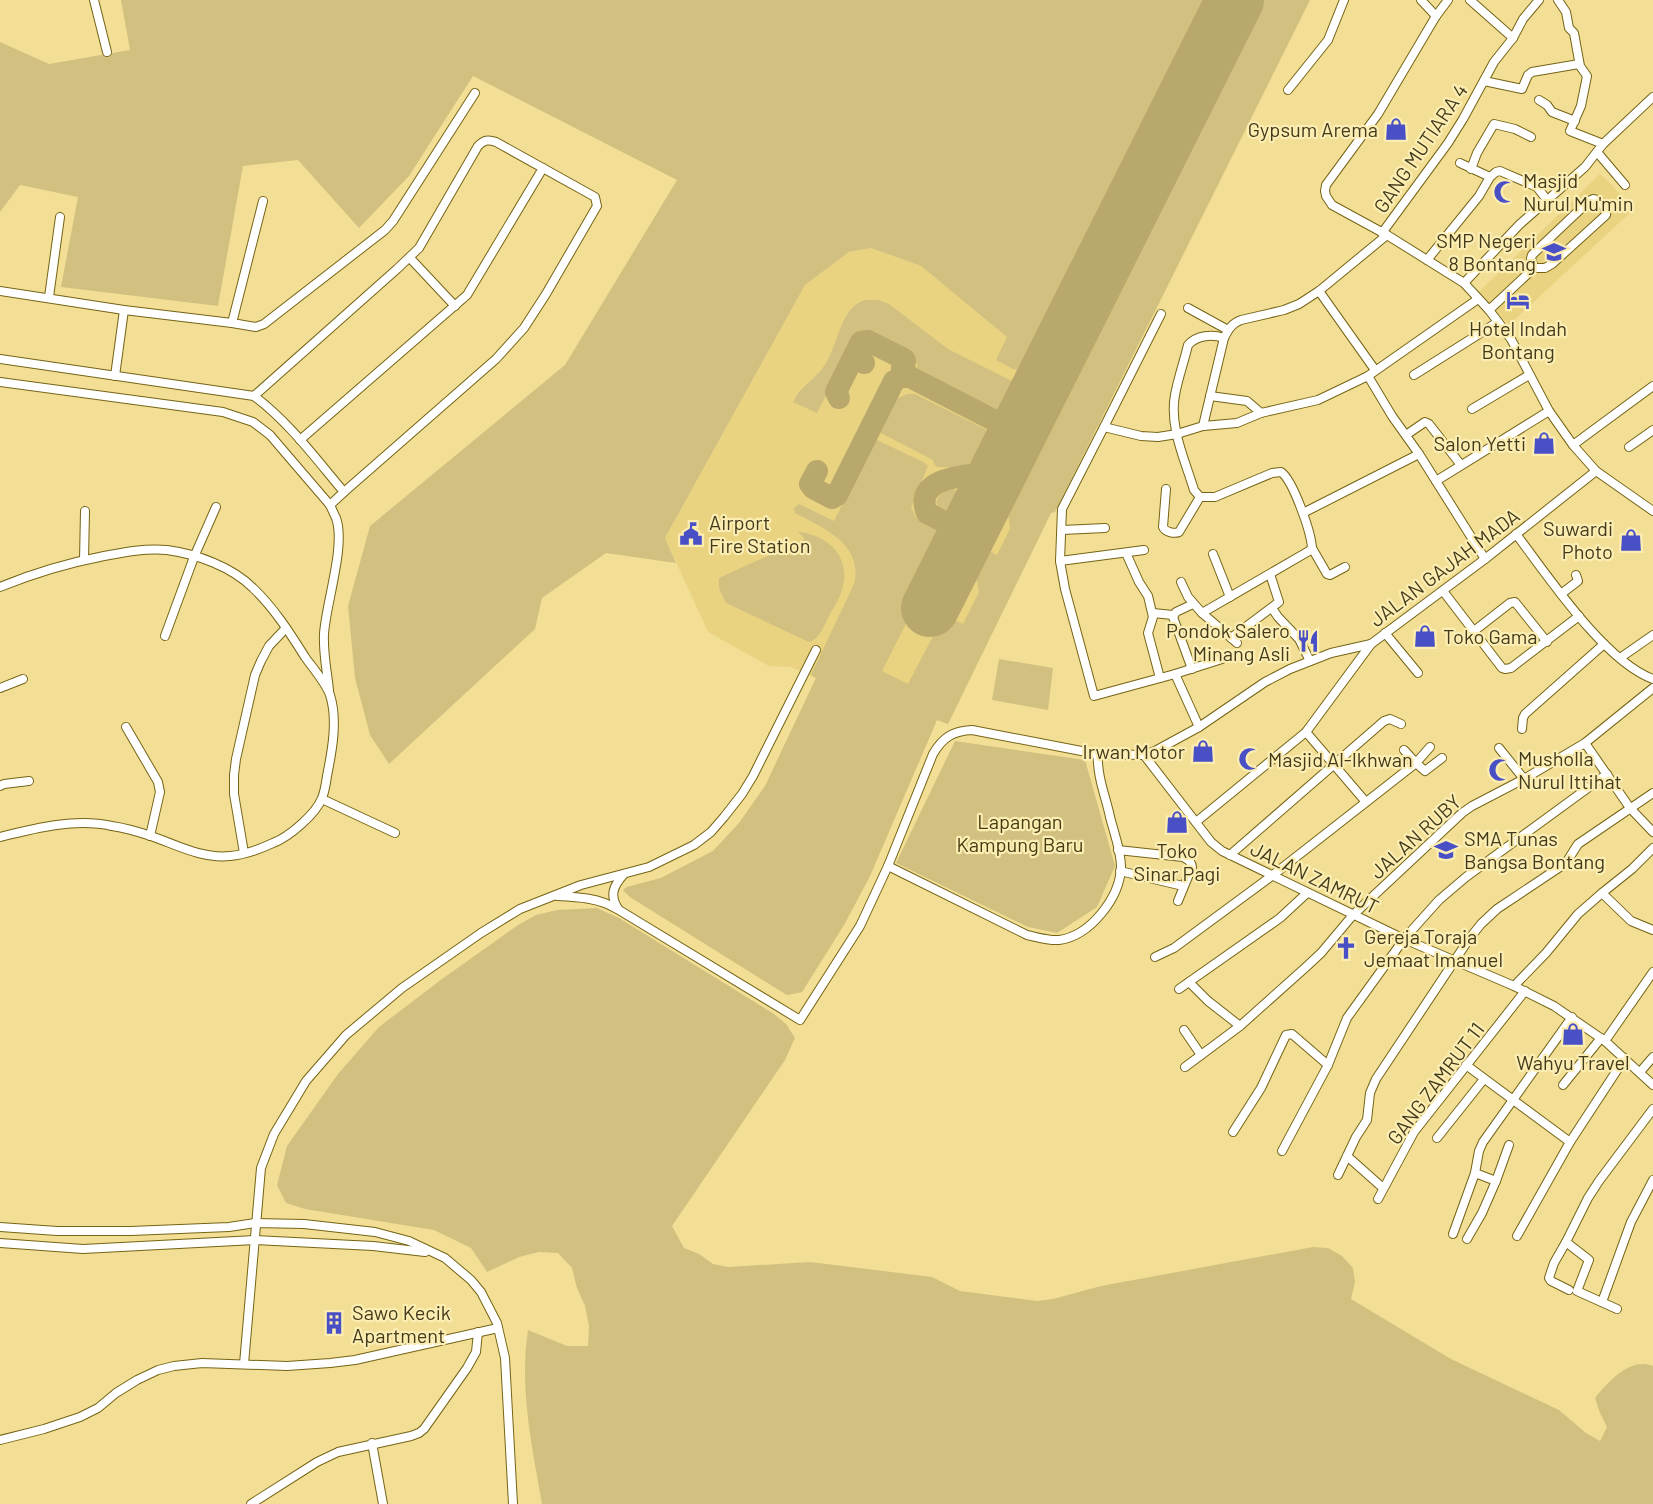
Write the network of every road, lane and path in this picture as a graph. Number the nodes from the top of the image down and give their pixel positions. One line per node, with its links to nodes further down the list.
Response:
1 (94, 0): 10 (street)
2 (1344, 0): 13 (street)
3 (1421, 0): 8 (street)
4 (1448, 0): 8 (street)
5 (1470, 0): 9 (street)
6 (1539, 0): 9 (street, GANG MUTIARA 4)
7 (1558, 0): 11 (street)
8 (1436, 16): 29 (street)
9 (1513, 38): 12 (street, GANG MUTIARA 4)
10 (106, 52)
11 (1579, 64): 12 (street); 17 (street)
12 (1484, 81): 29 (street, GANG MUTIARA 4)
13 (1288, 90)
14 (475, 93): 44 (street)
15 (1653, 97): 19 (street)
16 (1539, 100): 17 (street)
17 (1575, 121): 19 (street)
18 (1531, 137): 23 (street)
19 (1603, 144): 20 (street)
20 (1597, 152): 25 (street); 26 (street)
21 (1461, 163): 23 (street)
22 (543, 168): 30 (street); 38 (street); 71 (street)
23 (1471, 168): 24 (street)
24 (1490, 177): 26 (street); 31 (street)
25 (1625, 185)
26 (1547, 200): 33 (street)
27 (263, 201): 44 (street)
28 (60, 217): 36 (street)
29 (1385, 234): 31 (street); 35 (street, GANG MUTIARA 4)
30 (410, 258): 38 (street); 53 (street)
31 (1427, 260): 33 (street)
32 (1534, 268): 32 (street); 41 (street)
33 (1464, 283): 37 (street)
34 (0, 291): 36 (street)
35 (1319, 291): 45 (street, GANG MUTIARA 4); 47 (street)
36 (49, 297): 40 (street)
37 (1478, 299): 41 (street); 47 (street)
38 (455, 306): 63 (street)
39 (1188, 308): 45 (street)
40 (124, 310): 44 (street); 50 (street)
41 (1489, 310): 43 (street)
42 (1161, 314): 59 (street)
43 (1498, 322): 48 (street); 49 (street)
44 (232, 323)
45 (1226, 334): 54 (street); 61 (street)
46 (0, 359): 50 (street)
47 (1372, 373): 57 (street); 62 (street)
48 (1414, 375)
49 (1529, 375): 55 (street); 56 (street)
50 (115, 376): 53 (street)
51 (0, 382): 73 (street)
52 (1653, 386): 64 (street)
53 (254, 396): 63 (street)
54 (1210, 396): 57 (street); 58 (street)
55 (1472, 409)
56 (1549, 411): 64 (street); 67 (street)
57 (1261, 413): 58 (street)
58 (1203, 426): 61 (street)
59 (1104, 427): 61 (street); 79 (street)
60 (1653, 430): 65 (street)
61 (1177, 434): 72 (street)
62 (1406, 435): 66 (street); 67 (street)
63 (300, 440): 71 (street)
64 (1573, 446): 68 (street)
65 (1629, 447)
66 (1419, 454): 69 (street); 77 (street)
67 (1461, 465): 69 (street)
68 (1596, 471): 75 (street); 80 (street, JALAN GAJAH MADA)
69 (1436, 481): 86 (street)
70 (1166, 489): 72 (street)
71 (344, 492): 73 (street)
72 (1200, 497): 77 (street)
73 (330, 505): 112 (street)
74 (216, 507): 85 (street)
75 (1652, 507)
76 (85, 511): 87 (street)
77 (1302, 513): 81 (street)
78 (1105, 528): 79 (street)
79 (1062, 530): 88 (street)
80 (1516, 534): 86 (street, JALAN GAJAH MADA); 95 (street)
81 (1312, 548): 89 (street); 90 (street)
82 (1144, 550): 83 (street)
83 (1126, 553): 88 (street); 99 (street)
84 (1213, 554): 96 (street)
85 (194, 557): 87 (street); 103 (street); 107 (street)
86 (1485, 559): 94 (street, JALAN GAJAH MADA)
87 (84, 560): 93 (street)
88 (1060, 561): 120 (street)
89 (1345, 567)
90 (1270, 574): 96 (street); 98 (street)
91 (1576, 575): 95 (street)
92 (1181, 582): 97 (street)
93 (0, 587)
94 (1443, 591): 104 (street); 105 (street, JALAN GAJAH MADA)
95 (1562, 594): 102 (street)
96 (1230, 597): 100 (street)
97 (1193, 604): 100 (street); 101 (street)
98 (1272, 608): 100 (street); 115 (street)
99 (1153, 613): 101 (street); 120 (street)
100 (1202, 613)
101 (1173, 615): 117 (street)
102 (1579, 616): 108 (street); 110 (street)
103 (286, 628): 116 (street); 155 (street)
104 (1474, 631): 108 (street); 108 (street)
105 (1385, 633): 109 (street, JALAN GAJAH MADA); 118 (street)
106 (1653, 635): 114 (street)
107 (165, 636)
108 (1547, 642)
109 (1371, 644): 115 (street, JALAN GAJAH MADA); 130 (street)
110 (1604, 644): 114 (street); 129 (street)
111 (816, 650): 159 (street)
112 (325, 655): 116 (street); 125 (street)
113 (1222, 658): 117 (street)
114 (1620, 658): 122 (street)
115 (1310, 661): 128 (street, JALAN GAJAH MADA)
116 (310, 664): 125 (street)
117 (1192, 669): 119 (street)
118 (1418, 673)
119 (1175, 674): 120 (street); 128 (street)
120 (1160, 678)
121 (23, 679): 123 (street)
122 (1653, 679)
123 (0, 688)
124 (1653, 688): 131 (street, JALAN RUBY)
125 (330, 693): 145 (street)
126 (1401, 724): 139 (street)
127 (126, 727): 151 (street)
128 (1199, 727): 136 (street, JALAN GAJAH MADA)
129 (1522, 729)
130 (1306, 732): 139 (street); 148 (street)
131 (1585, 743): 140 (street); 141 (street, JALAN RUBY)
132 (1430, 747): 138 (street)
133 (1499, 748): 141 (street)
134 (1404, 750): 138 (street)
135 (1097, 754): 136 (street); 154 (street); 157 (street)
136 (1144, 755): 148 (street, JALAN ZAMRUT)
137 (1442, 758): 138 (street)
138 (1416, 763): 146 (street)
139 (1333, 765): 146 (street); 156 (street)
140 (1607, 774): 147 (street); 169 (street)
141 (1524, 779): 167 (street, JALAN RUBY)
142 (29, 781): 143 (street)
143 (0, 786)
144 (1653, 793): 147 (street)
145 (322, 799): 150 (street); 155 (street)
146 (1365, 801): 160 (street)
147 (1630, 808): 149 (street); 171 (street)
148 (1196, 822): 156 (street, JALAN ZAMRUT)
149 (1653, 832)
150 (395, 833)
151 (150, 836): 152 (street); 155 (street)
152 (0, 837)
153 (1653, 848): 163 (street)
154 (1119, 849): 158 (street); 161 (street)
155 (244, 853)
156 (1230, 855): 160 (street, JALAN ZAMRUT)
157 (888, 867): 158 (street); 166 (street)
158 (1120, 871): 161 (street)
159 (624, 874): 164 (street); 166 (street)
160 (1273, 875): 162 (street, JALAN ZAMRUT); 170 (street)
161 (1183, 886): 165 (street)
162 (1307, 892): 167 (street, JALAN ZAMRUT); 173 (street)
163 (1602, 893): 168 (street); 174 (street)
164 (551, 896): 166 (street); 207 (street)
165 (1178, 901)
166 (620, 910)
167 (1353, 915): 169 (street, JALAN ZAMRUT); 178 (street, JALAN RUBY)
168 (1653, 930)
169 (1404, 939): 171 (street, JALAN ZAMRUT); 184 (street)
170 (1155, 957)
171 (1454, 961): 174 (street, JALAN ZAMRUT); 198 (street)
172 (1653, 972): 180 (street)
173 (1189, 982): 175 (street); 178 (street)
174 (1514, 986): 176 (street, JALAN ZAMRUT)
175 (1179, 989)
176 (1525, 991): 177 (street, JALAN ZAMRUT); 185 (street, GANG ZAMRUT 11)
177 (1572, 1017): 180 (street, JALAN ZAMRUT); 191 (street)
178 (1240, 1026): 181 (street, JALAN RUBY)
179 (1184, 1030): 181 (street)
180 (1603, 1040): 183 (street, JALAN ZAMRUT); 189 (street)
181 (1201, 1055): 186 (street, JALAN RUBY)
182 (1653, 1057): 187 (street)
183 (1625, 1058): 187 (street, JALAN ZAMRUT); 195 (street)
184 (1328, 1065): 193 (street); 197 (street)
185 (1466, 1065): 188 (street); 203 (street, GANG ZAMRUT 11)
186 (1185, 1067)
187 (1640, 1072): 190 (street, JALAN ZAMRUT)
188 (1484, 1079): 191 (street); 194 (street)
189 (1563, 1085)
190 (1653, 1085)
191 (1512, 1100): 195 (street); 199 (street)
192 (1653, 1109): 213 (street)
193 (1233, 1132)
194 (1437, 1138)
195 (1570, 1142): 210 (street)
196 (1509, 1145): 202 (street)
197 (1282, 1151)
198 (1347, 1156): 200 (street); 203 (street)
199 (1475, 1173): 202 (street); 209 (street)
200 (1338, 1175)
201 (1653, 1180): 204 (street)
202 (1496, 1181): 211 (street)
203 (1383, 1188): 205 (street, GANG ZAMRUT 11)
204 (1644, 1197): 206 (street); 217 (street)
205 (1378, 1199)
206 (1653, 1201)
207 (255, 1223): 208 (street); 212 (street); 215 (street)
208 (0, 1227)
209 (1453, 1234)
210 (1517, 1236)
211 (1467, 1239)
212 (255, 1240): 214 (street); 215 (street); 221 (street)
213 (1566, 1242): 216 (street); 217 (street)
214 (0, 1243)
215 (431, 1252): 219 (street)
216 (1569, 1290)
217 (1602, 1302): 218 (street)
218 (1617, 1309)
219 (498, 1328): 220 (street); 226 (street)
220 (477, 1332): 221 (street); 223 (street)
221 (244, 1364): 222 (street)
222 (0, 1440)
223 (372, 1443): 224 (street); 225 (street)
224 (251, 1504)
225 (382, 1504)
226 (513, 1504)

